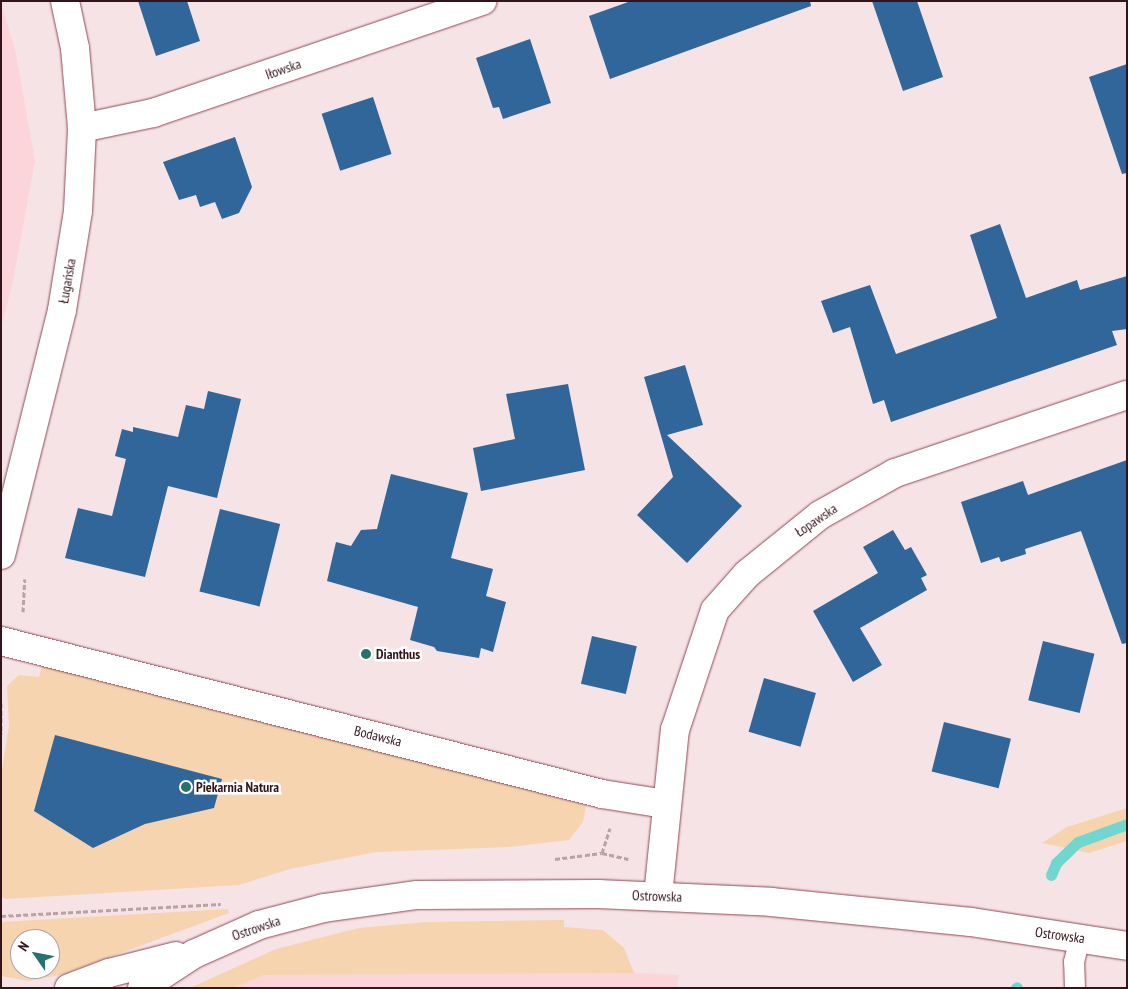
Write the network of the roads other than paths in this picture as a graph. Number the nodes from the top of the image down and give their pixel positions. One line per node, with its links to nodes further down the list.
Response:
1 (65, 1): 3 (street, Ługańska)
2 (482, 1): 3 (street, Iłowska)
3 (82, 128): 5 (street, Ługańska)
4 (1127, 395): 7 (street, Łopawska)
5 (1, 555)
6 (1, 641): 7 (street, Bodawska)
7 (666, 804): 8 (street)
8 (658, 896): 9 (street, Ostrowska); 11 (street, Ostrowska)
9 (1080, 938): 10 (street, Ostrowska); 14 (lane)
10 (1127, 946)
11 (194, 954): 12 (street, Ostrowska); 13 (street, Ostrowska)
12 (69, 988)
13 (142, 988)
14 (1075, 988)

